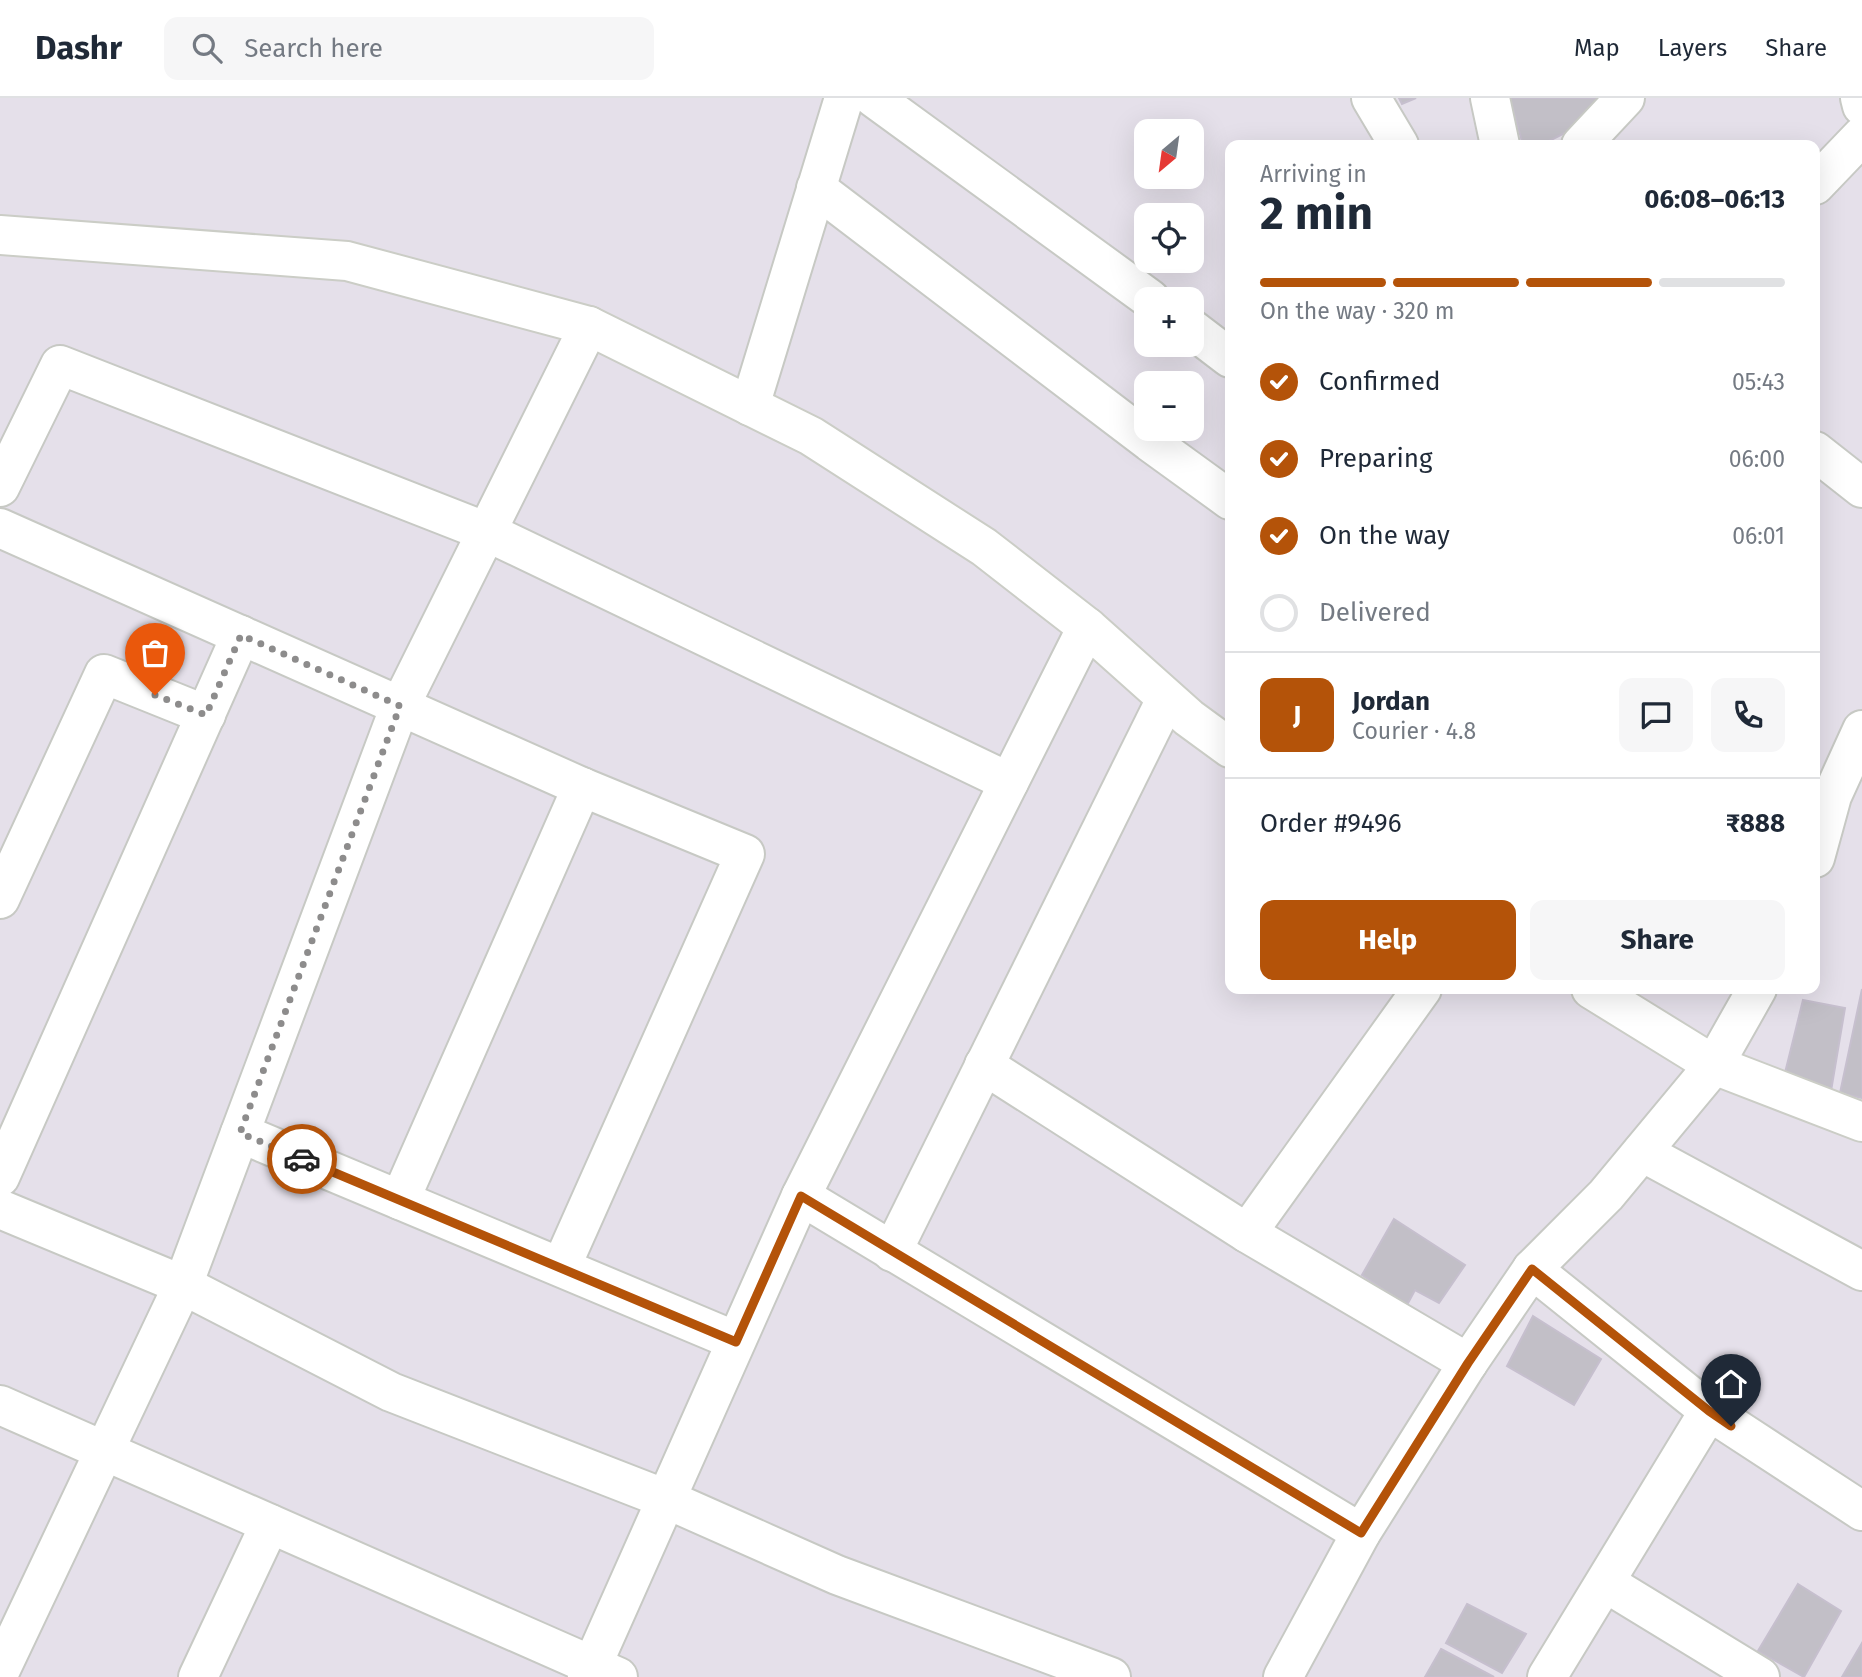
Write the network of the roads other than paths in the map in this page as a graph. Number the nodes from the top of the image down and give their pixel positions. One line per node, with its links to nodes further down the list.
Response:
1 (844, 98): 13 (street)
2 (874, 98): 15 (street)
3 (1371, 98): 9 (street)
4 (1490, 98): 10 (street)
5 (1625, 98): 11 (street)
6 (1860, 98): 7 (street)
7 (1862, 106)
8 (1862, 136): 12 (street)
9 (1396, 140)
10 (1499, 140)
11 (1586, 140)
12 (1820, 181)
13 (816, 188): 19 (street); 23 (street)
14 (0, 234): 16 (street)
15 (1134, 287)
16 (589, 326): 19 (street); 25 (street)
17 (1204, 339): 18 (street)
18 (1225, 354)
19 (750, 406): 26 (street)
20 (1820, 455): 22 (street)
21 (0, 487): 25 (street)
22 (1862, 488)
23 (1225, 496)
24 (0, 528): 27 (street)
25 (487, 531): 29 (street); 33 (street)
26 (1087, 627): 28 (street); 33 (street)
27 (241, 635): 29 (street); 30 (street)
28 (1166, 699): 32 (street); 41 (street)
29 (400, 706): 34 (street); 44 (street)
30 (206, 715): 37 (street); 46 (street)
31 (1862, 730): 35 (street)
32 (1225, 744)
33 (1009, 782): 47 (street)
34 (582, 787): 48 (street); 52 (street)
35 (1836, 794): 36 (street)
36 (1820, 843)
37 (0, 899)
38 (1418, 994): 50 (street)
39 (1599, 994): 42 (street)
40 (1754, 994): 42 (street)
41 (984, 1065): 50 (street); 51 (street)
42 (1714, 1065): 43 (street); 45 (street)
43 (1862, 1122)
44 (240, 1133): 48 (street); 55 (street)
45 (1642, 1152): 53 (street); 54 (street)
46 (0, 1177)
47 (801, 1196): 51 (street); 56 (street)
48 (400, 1200): 52 (street)
49 (0, 1209): 55 (street)
50 (1247, 1233): 57 (street)
51 (891, 1252): 64 (street)
52 (561, 1268): 56 (street)
53 (1532, 1269): 57 (street); 59 (street)
54 (1862, 1271)
55 (183, 1285): 60 (street); 61 (street)
56 (736, 1342): 61 (street)
57 (1468, 1363): 64 (street)
58 (0, 1405): 60 (street)
59 (1709, 1411): 62 (street); 65 (street)
60 (104, 1450): 63 (street); 66 (street)
61 (666, 1499): 67 (street); 69 (street)
62 (1862, 1511)
63 (270, 1524): 67 (street); 68 (street)
64 (1361, 1533): 70 (street)
65 (1606, 1583): 71 (street); 72 (street)
66 (0, 1671)
67 (599, 1673)
68 (198, 1677)
69 (1111, 1677)
70 (1283, 1677)
71 (1547, 1677)
72 (1760, 1677)

